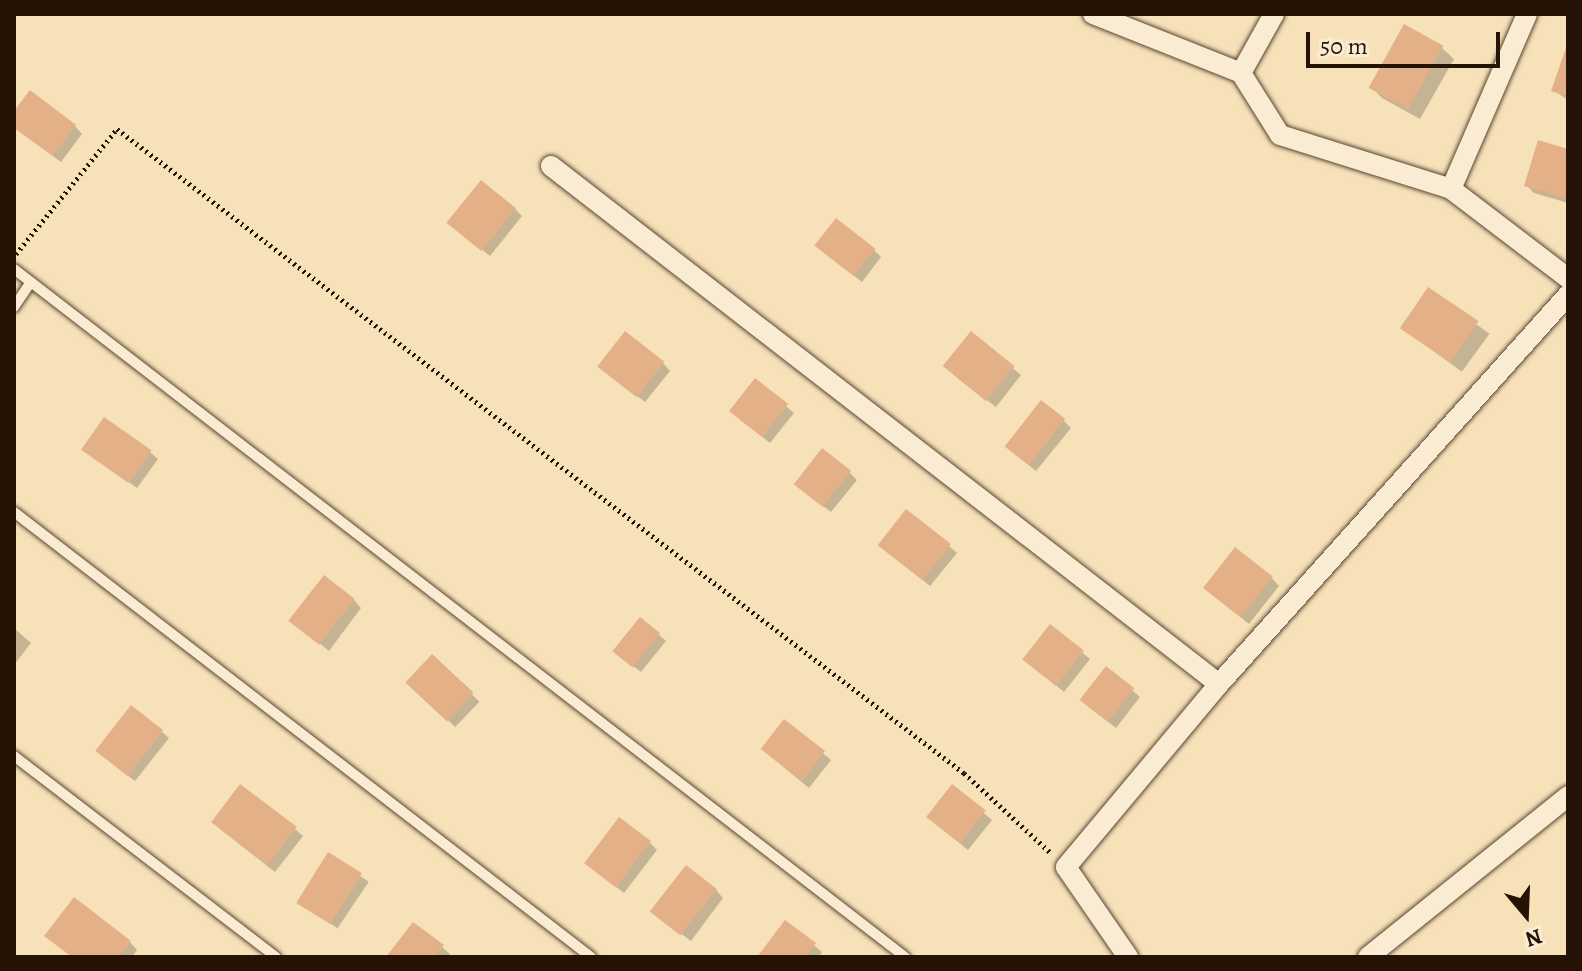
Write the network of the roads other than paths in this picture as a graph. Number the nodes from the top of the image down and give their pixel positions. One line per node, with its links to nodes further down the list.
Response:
1 (1093, 14): 4 (street)
2 (1274, 14): 4 (street)
3 (1527, 14): 6 (street)
4 (1241, 73): 6 (street)
5 (551, 166): 13 (street)
6 (1451, 189): 8 (street)
7 (14, 269): 9 (lane)
8 (1568, 278)
9 (31, 282): 11 (lane); 18 (lane)
10 (1568, 295): 13 (street)
11 (14, 307)
12 (14, 512): 17 (lane)
13 (1219, 684): 19 (street)
14 (14, 756): 16 (lane)
15 (1568, 796): 20 (street)
16 (276, 957)
17 (591, 957)
18 (905, 957)
19 (1128, 957)
20 (1368, 957)

